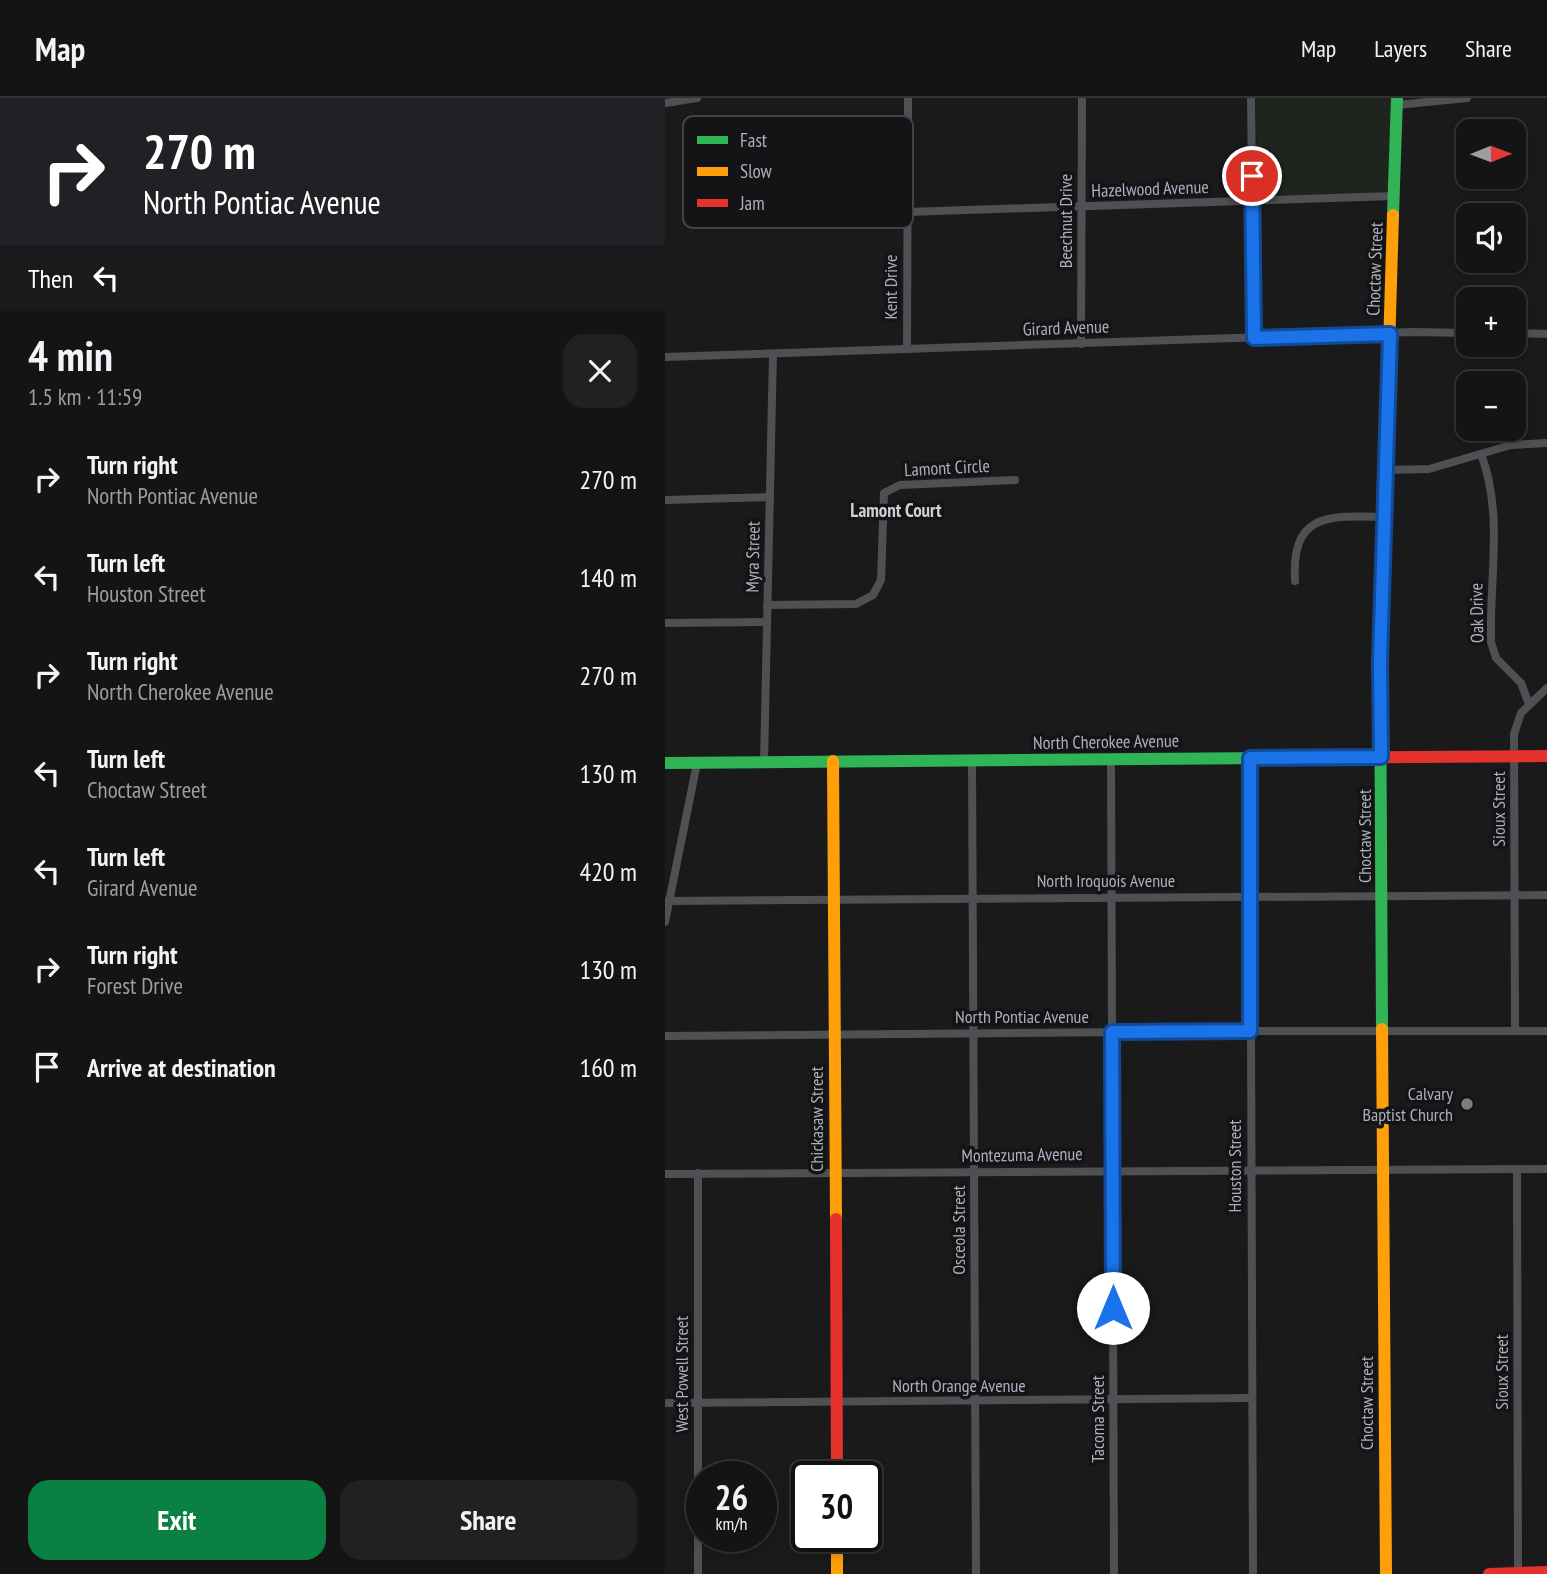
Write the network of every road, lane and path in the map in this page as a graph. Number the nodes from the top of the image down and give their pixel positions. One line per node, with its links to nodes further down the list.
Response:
1 (697, 98): 7 (street)
2 (908, 98): 8 (street, Kent Drive)
3 (1081, 98): 11 (street, Beechnut Drive)
4 (1251, 98): 10 (street)
5 (1467, 98): 6 (street)
6 (1397, 101): 9 (street, Choctaw Street)
7 (665, 103)
8 (908, 116)
9 (1394, 196): 10 (street, Hazelwood Avenue); 16 (street, Choctaw Street)
10 (1252, 201): 11 (street, Hazelwood Avenue); 18 (street)
11 (1082, 206): 12 (street, Hazelwood Avenue); 19 (street, Beechnut Drive)
12 (913, 212)
13 (908, 228): 20 (street, Kent Drive)
14 (1456, 333): 16 (street, Girard Avenue)
15 (1526, 333): 17 (street)
16 (1390, 334): 18 (street, Girard Avenue); 25 (street, Choctaw Street)
17 (1547, 334)
18 (1254, 338): 19 (street, Girard Avenue)
19 (1081, 344): 20 (street, Girard Avenue)
20 (907, 349): 21 (street, Girard Avenue)
21 (773, 354): 22 (street, Girard Avenue); 27 (street, Myra Street)
22 (665, 357)
23 (1547, 443): 24 (street)
24 (1481, 454): 25 (street); 35 (street, Oak Drive)
25 (1386, 470): 29 (street, Choctaw Street)
26 (1015, 480): 31 (street, Lamont Circle)
27 (770, 498): 28 (street); 31 (street, Myra Street)
28 (665, 500)
29 (1385, 516): 30 (street); 38 (street, Choctaw Street)
30 (1295, 581)
31 (767, 605): 32 (street, Myra Street)
32 (767, 622): 33 (street); 44 (street, Myra Street)
33 (665, 624)
34 (1547, 688): 35 (street)
35 (1529, 704): 36 (street)
36 (1515, 756): 37 (street, North Cherokee Avenue); 38 (street, North Cherokee Avenue); 47 (street, Sioux Street)
37 (1547, 756)
38 (1381, 757): 39 (street, North Cherokee Avenue); 46 (street, Choctaw Street)
39 (1250, 758): 40 (street, North Cherokee Avenue); 50 (street, Houston Street)
40 (1111, 759): 41 (street, North Cherokee Avenue); 49 (street, Tacoma Street)
41 (972, 760): 42 (street, North Cherokee Avenue); 51 (street, Osceola Street)
42 (833, 761): 44 (street, North Cherokee Avenue); 52 (street, Chickasaw Street)
43 (698, 762): 44 (street, North Cherokee Avenue); 45 (street, North Cherokee Avenue); 53 (street)
44 (764, 762)
45 (665, 763)
46 (1383, 895): 47 (street, North Iroquois Avenue); 50 (street, North Iroquois Avenue); 56 (street, Choctaw Street)
47 (1514, 895): 48 (street, North Iroquois Avenue); 57 (street, Sioux Street)
48 (1547, 895)
49 (1111, 896): 50 (street, North Iroquois Avenue); 51 (street, North Iroquois Avenue); 59 (street, Tacoma Street)
50 (1250, 896): 55 (street, Houston Street)
51 (972, 897): 52 (street, North Iroquois Avenue); 60 (street, Osceola Street)
52 (834, 900): 53 (street, North Iroquois Avenue); 61 (street, Chickasaw Street)
53 (667, 901): 54 (street)
54 (665, 922)
55 (1250, 1031): 56 (street, North Pontiac Avenue); 59 (street, North Pontiac Avenue); 67 (street, Houston Street)
56 (1383, 1031): 57 (street, North Pontiac Avenue); 63 (street, Choctaw Street)
57 (1515, 1031): 58 (street, North Pontiac Avenue)
58 (1547, 1031)
59 (1112, 1032): 60 (street, North Pontiac Avenue); 66 (street, Tacoma Street)
60 (974, 1033): 61 (street, North Pontiac Avenue); 69 (street, Osceola Street)
61 (835, 1035): 62 (street, North Pontiac Avenue); 68 (street, Chickasaw Street)
62 (665, 1036)
63 (1384, 1169): 64 (street, Montezuma Avenue); 67 (street, Montezuma Avenue); 86 (street, Choctaw Street)
64 (1517, 1169): 65 (street, Montezuma Avenue); 88 (street, Sioux Street)
65 (1547, 1169)
66 (1112, 1170): 67 (street, Montezuma Avenue); 69 (street, Montezuma Avenue); 73 (street, Tacoma Street)
67 (1251, 1170): 72 (street, Houston Street)
68 (835, 1172): 69 (street, Montezuma Avenue); 70 (street, Montezuma Avenue); 75 (street, Chickasaw Street)
69 (974, 1172): 76 (street, Osceola Street)
70 (698, 1173): 71 (street, Montezuma Avenue); 74 (street, West Powell Street)
71 (665, 1174)
72 (1252, 1398): 73 (street, North Orange Avenue); 85 (street, Houston Street)
73 (1114, 1400): 76 (street, North Orange Avenue); 84 (street, Tacoma Street)
74 (698, 1402): 75 (street, North Orange Avenue); 77 (street, North Orange Avenue); 81 (street, West Powell Street)
75 (836, 1402): 76 (street, North Orange Avenue); 78 (street, Chickasaw Street)
76 (975, 1402): 83 (street, Osceola Street)
77 (665, 1403)
78 (837, 1461)
79 (837, 1552): 82 (street)
80 (1547, 1572): 88 (street)
81 (698, 1574)
82 (837, 1574)
83 (976, 1574)
84 (1114, 1574)
85 (1253, 1574)
86 (1386, 1574)
87 (1489, 1574): 88 (street)
88 (1518, 1574)

